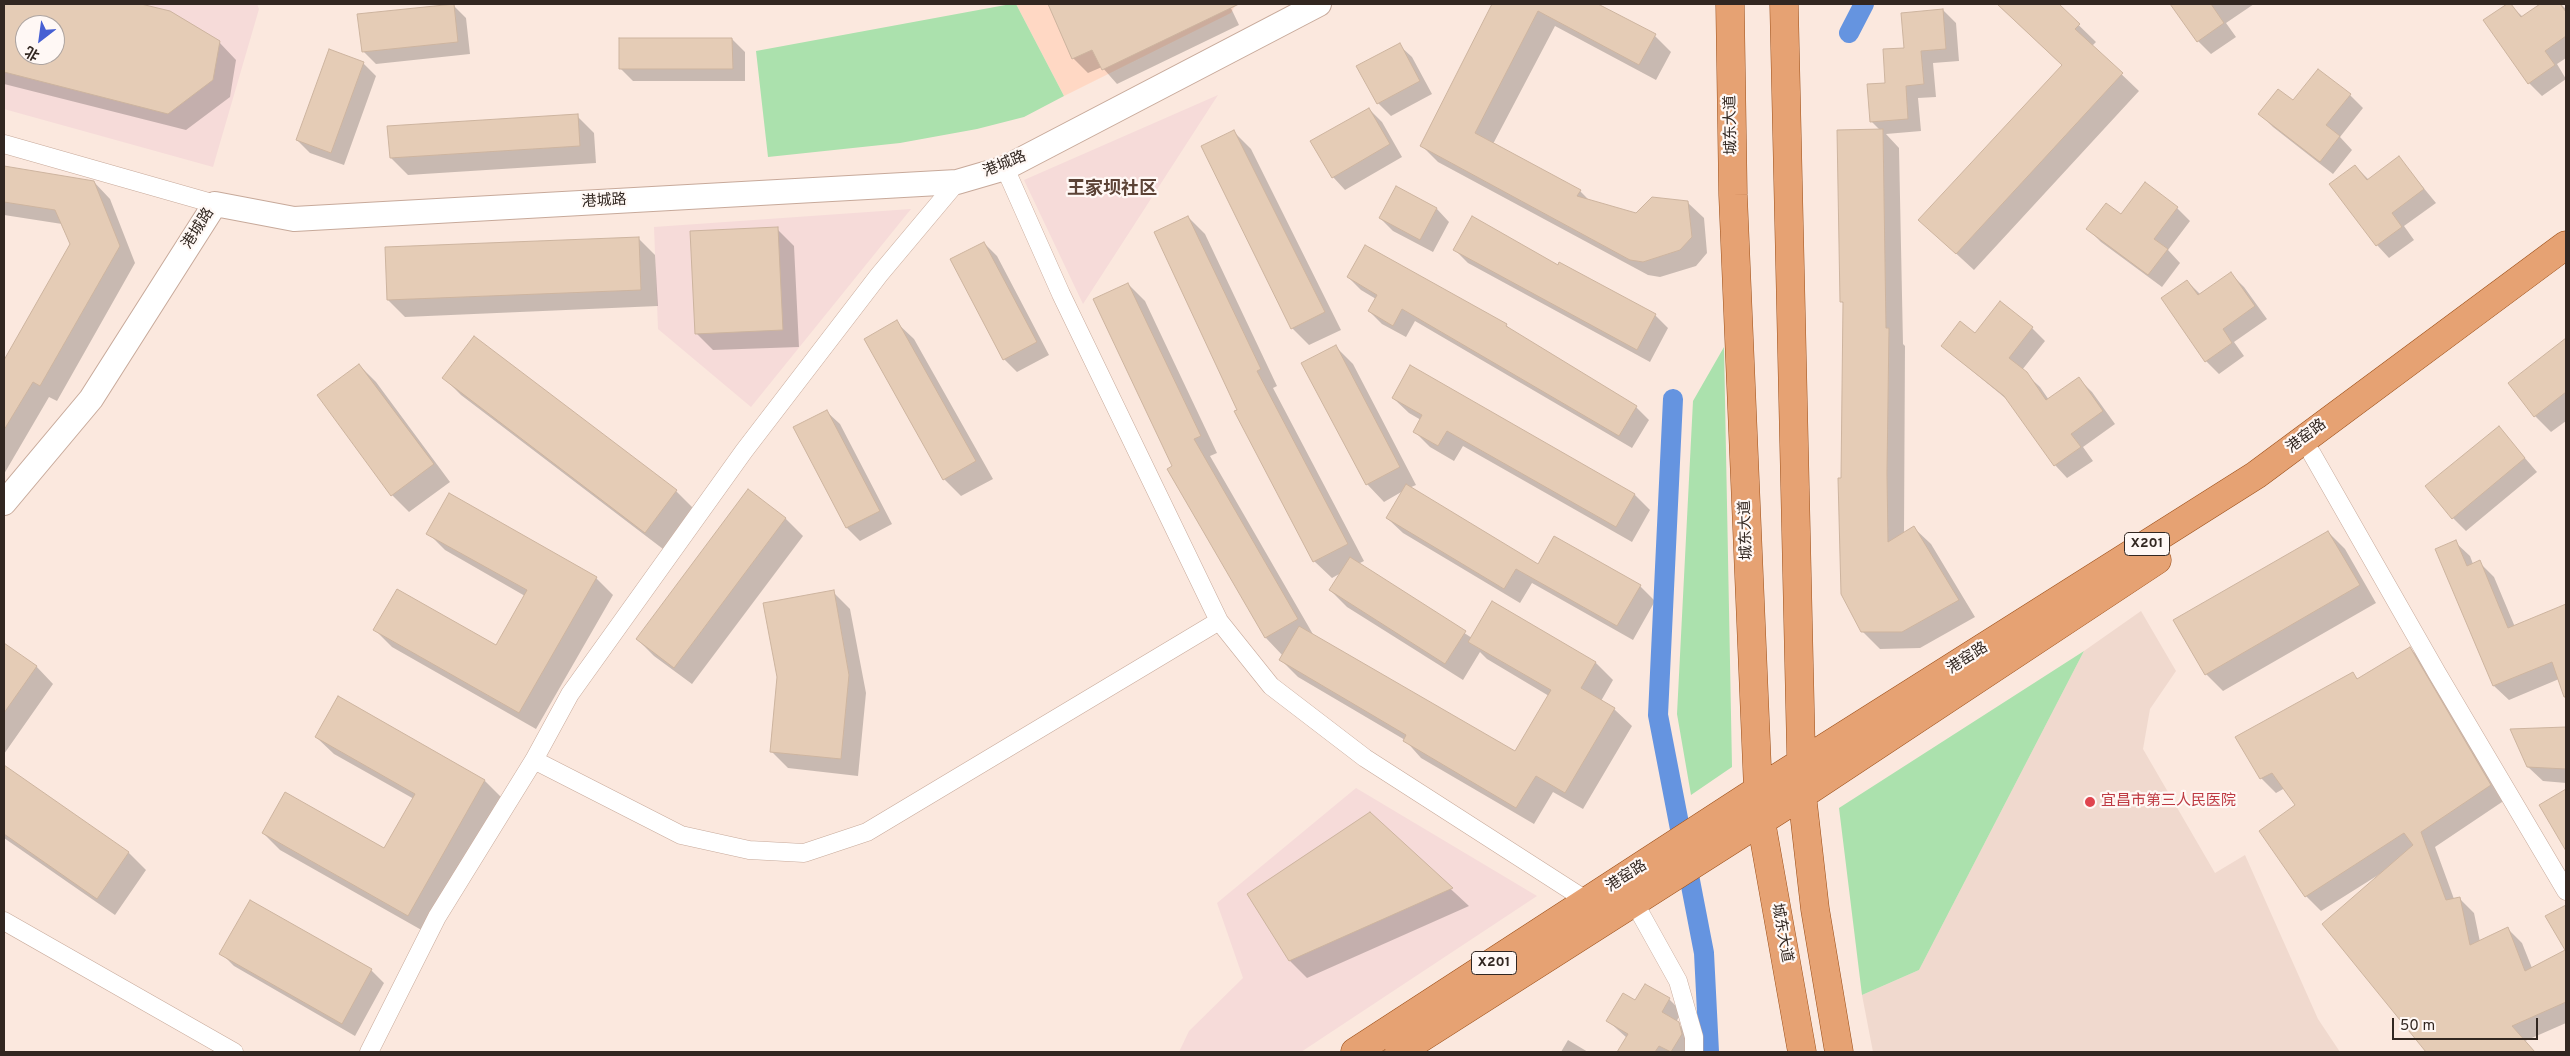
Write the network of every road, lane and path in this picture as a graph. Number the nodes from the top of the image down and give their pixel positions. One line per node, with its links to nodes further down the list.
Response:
1 (1319, 4): 5 (street, 港城路)
2 (1730, 4): 15 (main road, 城东大道)
3 (1784, 4): 14 (main road)
4 (4, 144): 7 (street)
5 (1005, 168): 6 (street, 港城路); 12 (street)
6 (957, 182): 7 (street, 港城路); 13 (street)
7 (215, 204): 11 (street, 港城路)
8 (2566, 245): 14 (main road, 港窑路 / X201)
9 (2566, 266): 10 (main road, 港窑路 / X201)
10 (2312, 454): 16 (main road, 港窑路 / X201); 20 (street)
11 (4, 503)
12 (1219, 621): 13 (street); 21 (street)
13 (534, 760): 24 (street)
14 (1800, 766): 15 (main road, 港窑路 / X201); 16 (main road)
15 (1758, 790): 17 (main road, 城东大道); 18 (main road, 港窑路 / X201)
16 (1802, 795): 17 (main road, 港窑路 / X201); 29 (main road)
17 (1761, 821): 18 (main road, 港窑路 / X201); 28 (main road, 城东大道)
18 (1719, 831): 19 (main road, 港窑路 / X201)
19 (1639, 889): 21 (main road, 港窑路 / X201); 26 (main road, 港窑路 / X201); 27 (street)
20 (2566, 891)
21 (1589, 902): 25 (main road, 港窑路 / X201)
22 (4, 921): 23 (street)
23 (234, 1052)
24 (369, 1052)
25 (1355, 1052)
26 (1399, 1052)
27 (1694, 1052)
28 (1802, 1052)
29 (1839, 1052)

